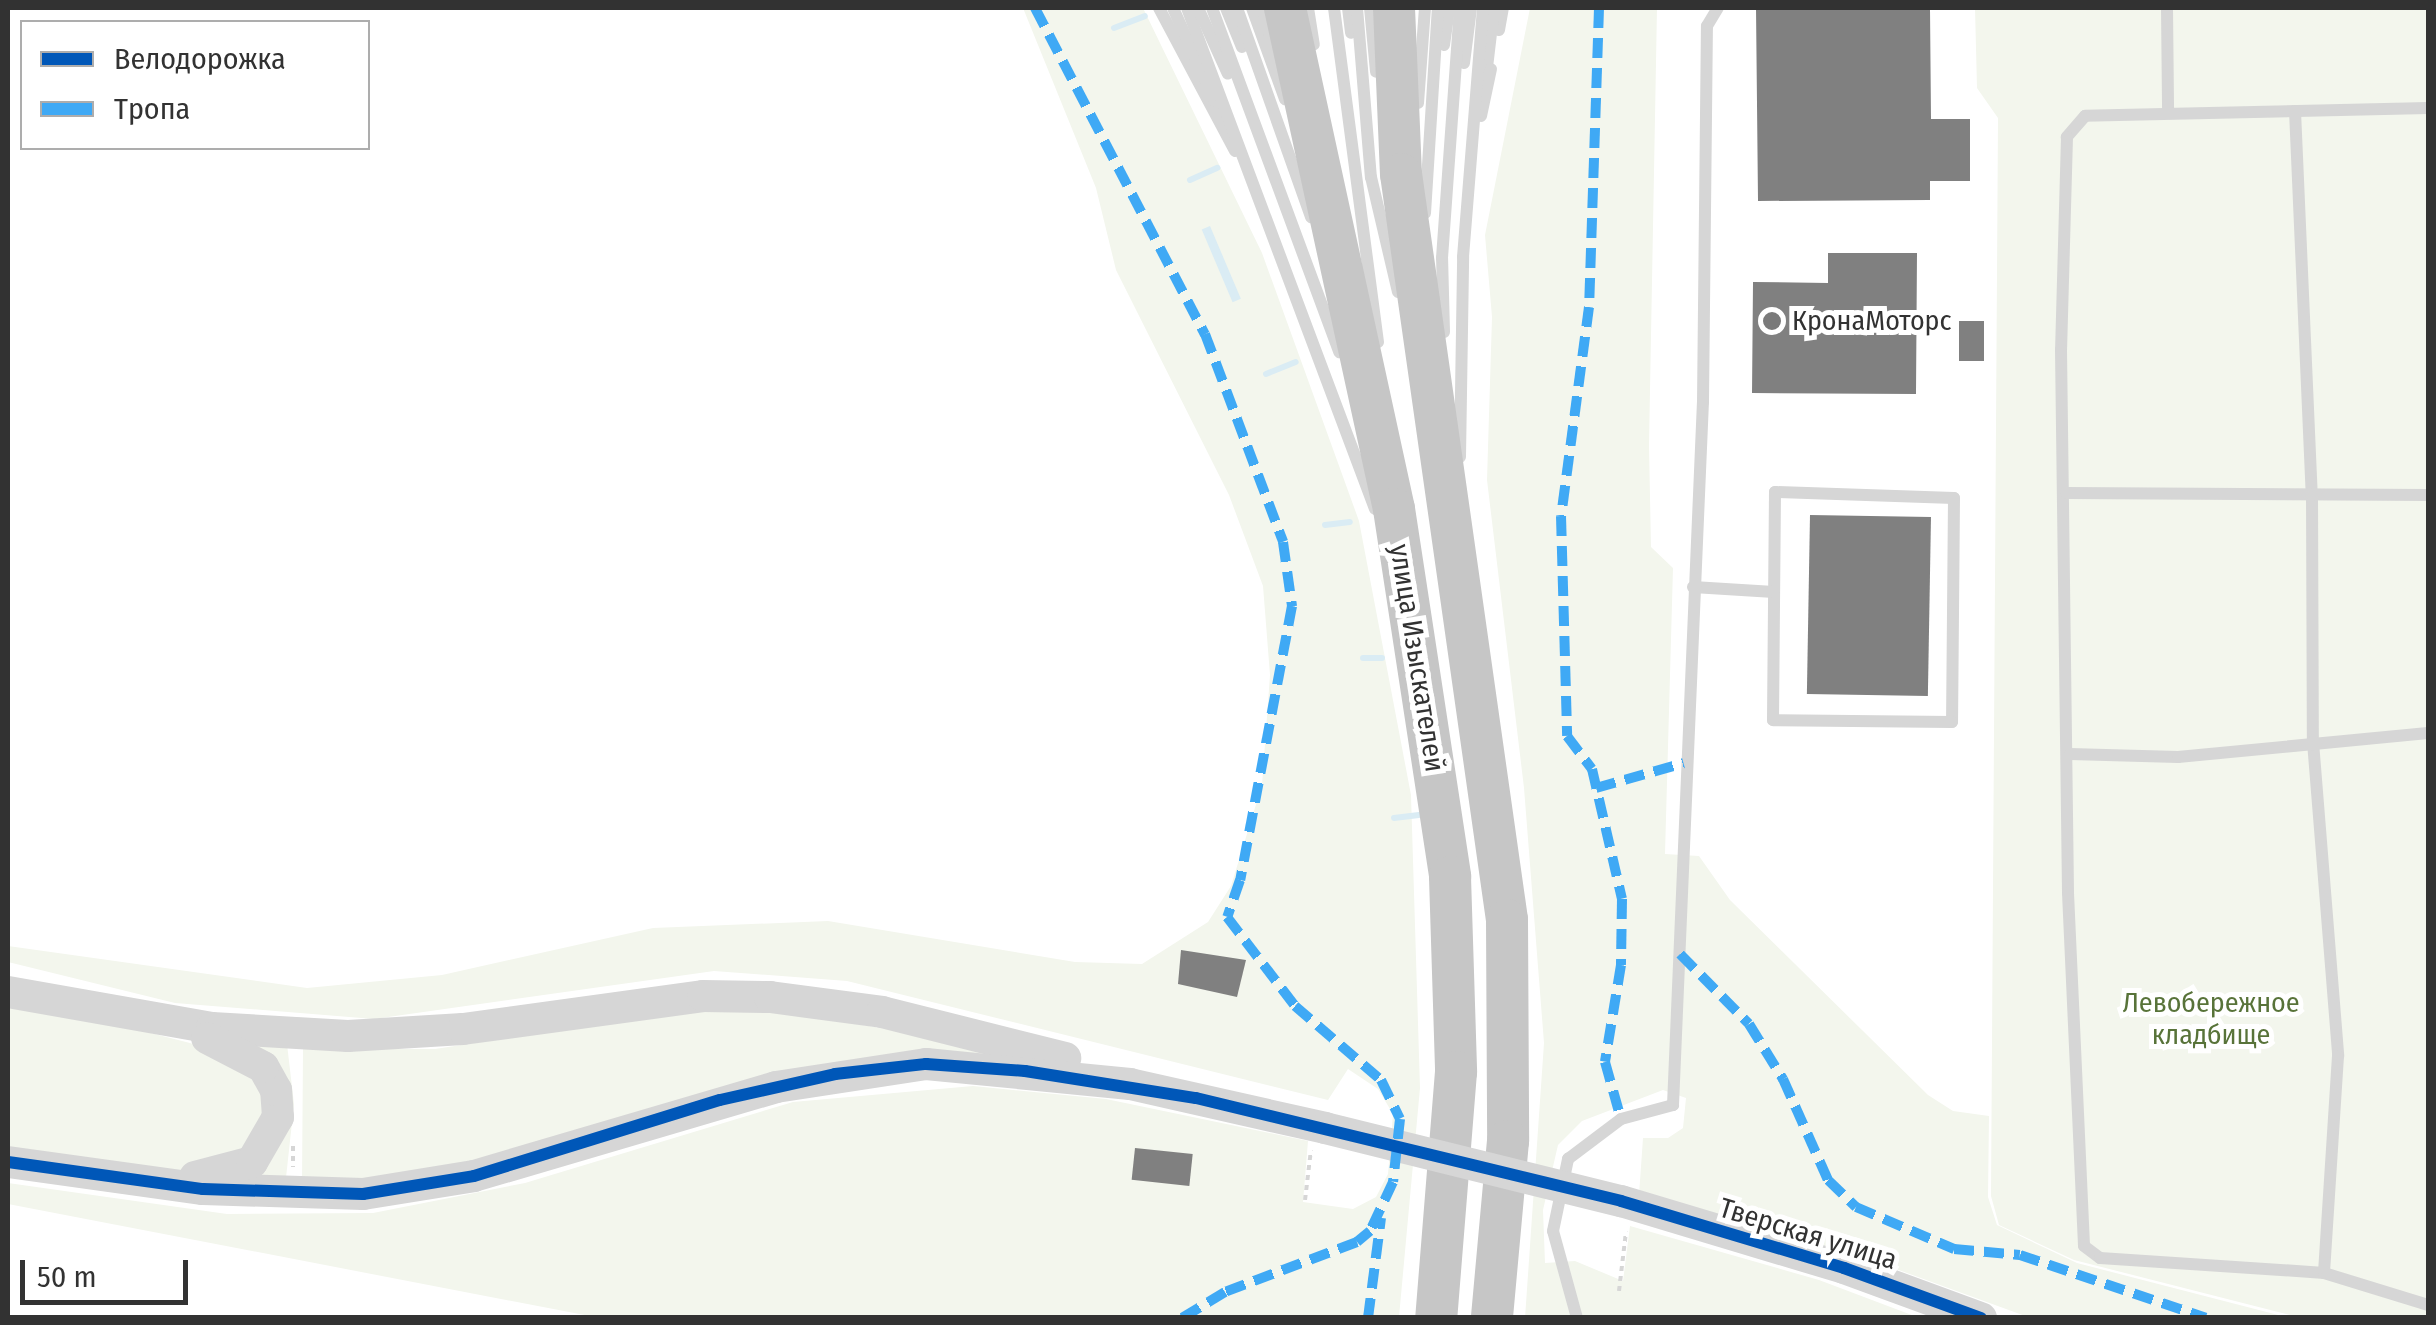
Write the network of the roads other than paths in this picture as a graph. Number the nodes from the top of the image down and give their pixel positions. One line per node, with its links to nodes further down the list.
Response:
1 (1159, 8): 41 (lane)
2 (1173, 8): 41 (lane)
3 (1187, 8): 43 (lane)
4 (1198, 8): 42 (lane)
5 (1212, 8): 42 (lane)
6 (1226, 8): 40 (lane)
7 (1237, 8): 40 (lane)
8 (1252, 8): 34 (lane)
9 (1262, 8): 34 (lane)
10 (1276, 8): 34 (lane)
11 (1285, 8): 34 (highway, улица Изыскателей)
12 (1305, 8): 31 (lane)
13 (1330, 8): 34 (lane)
14 (1348, 8): 32 (lane)
15 (1357, 8): 32 (lane)
16 (1370, 8): 32 (lane)
17 (1378, 8): 32 (lane)
18 (1394, 8): 32 (highway, улица Изыскателей)
19 (1402, 8): 32 (lane)
20 (1416, 8): 32 (lane)
21 (1425, 8): 32 (lane)
22 (1438, 8): 38 (lane)
23 (1449, 8): 38 (lane)
24 (1460, 8): 44 (lane)
25 (1471, 8): 44 (lane)
26 (1483, 8): 45 (lane)
27 (1494, 8): 37 (lane)
28 (1503, 8): 37 (lane)
29 (1718, 8): 54 (lane)
30 (2167, 8): 35 (lane)
31 (1315, 55)
32 (1388, 107): 47 (highway, улица Изыскателей); 52 (lane)
33 (2428, 108): 36 (lane)
34 (1315, 110): 46 (lane); 48 (highway, улица Изыскателей)
35 (2168, 110): 36 (lane); 49 (lane)
36 (2295, 111): 50 (lane)
37 (1481, 116): 45 (lane)
38 (1431, 136): 47 (lane)
39 (1335, 146): 48 (lane)
40 (1282, 148): 46 (lane)
41 (1239, 156): 43 (lane)
42 (1273, 174): 48 (lane)
43 (1263, 204): 53 (lane)
44 (1445, 214): 52 (lane)
45 (1466, 217): 52 (lane)
46 (1330, 264): 48 (lane)
47 (1419, 271): 52 (highway, улица Изыскателей)
48 (1360, 372): 53 (lane); 53 (highway, улица Изыскателей)
49 (2066, 492): 50 (lane); 58 (lane)
50 (2312, 494): 51 (lane); 57 (lane)
51 (2428, 494)
52 (1452, 529): 67 (highway, улица Изыскателей)
53 (1403, 570): 66 (highway, улица Изыскателей)
54 (1693, 587): 55 (lane); 68 (lane)
55 (1774, 592): 55 (lane)
56 (2428, 733): 57 (lane)
57 (2313, 742): 58 (lane); 64 (lane)
58 (2070, 754): 64 (lane)
59 (8, 992): 60 (street)
60 (135, 1017): 61 (street); 63 (street)
61 (1319, 1134): 63 (street); 69 (street, Тверская улица, bridge)
62 (8, 1162): 63 (street)
63 (105, 1178)
64 (2324, 1273): 65 (lane)
65 (2428, 1305)
66 (1436, 1318)
67 (1492, 1318)
68 (1577, 1318)
69 (1980, 1318)

